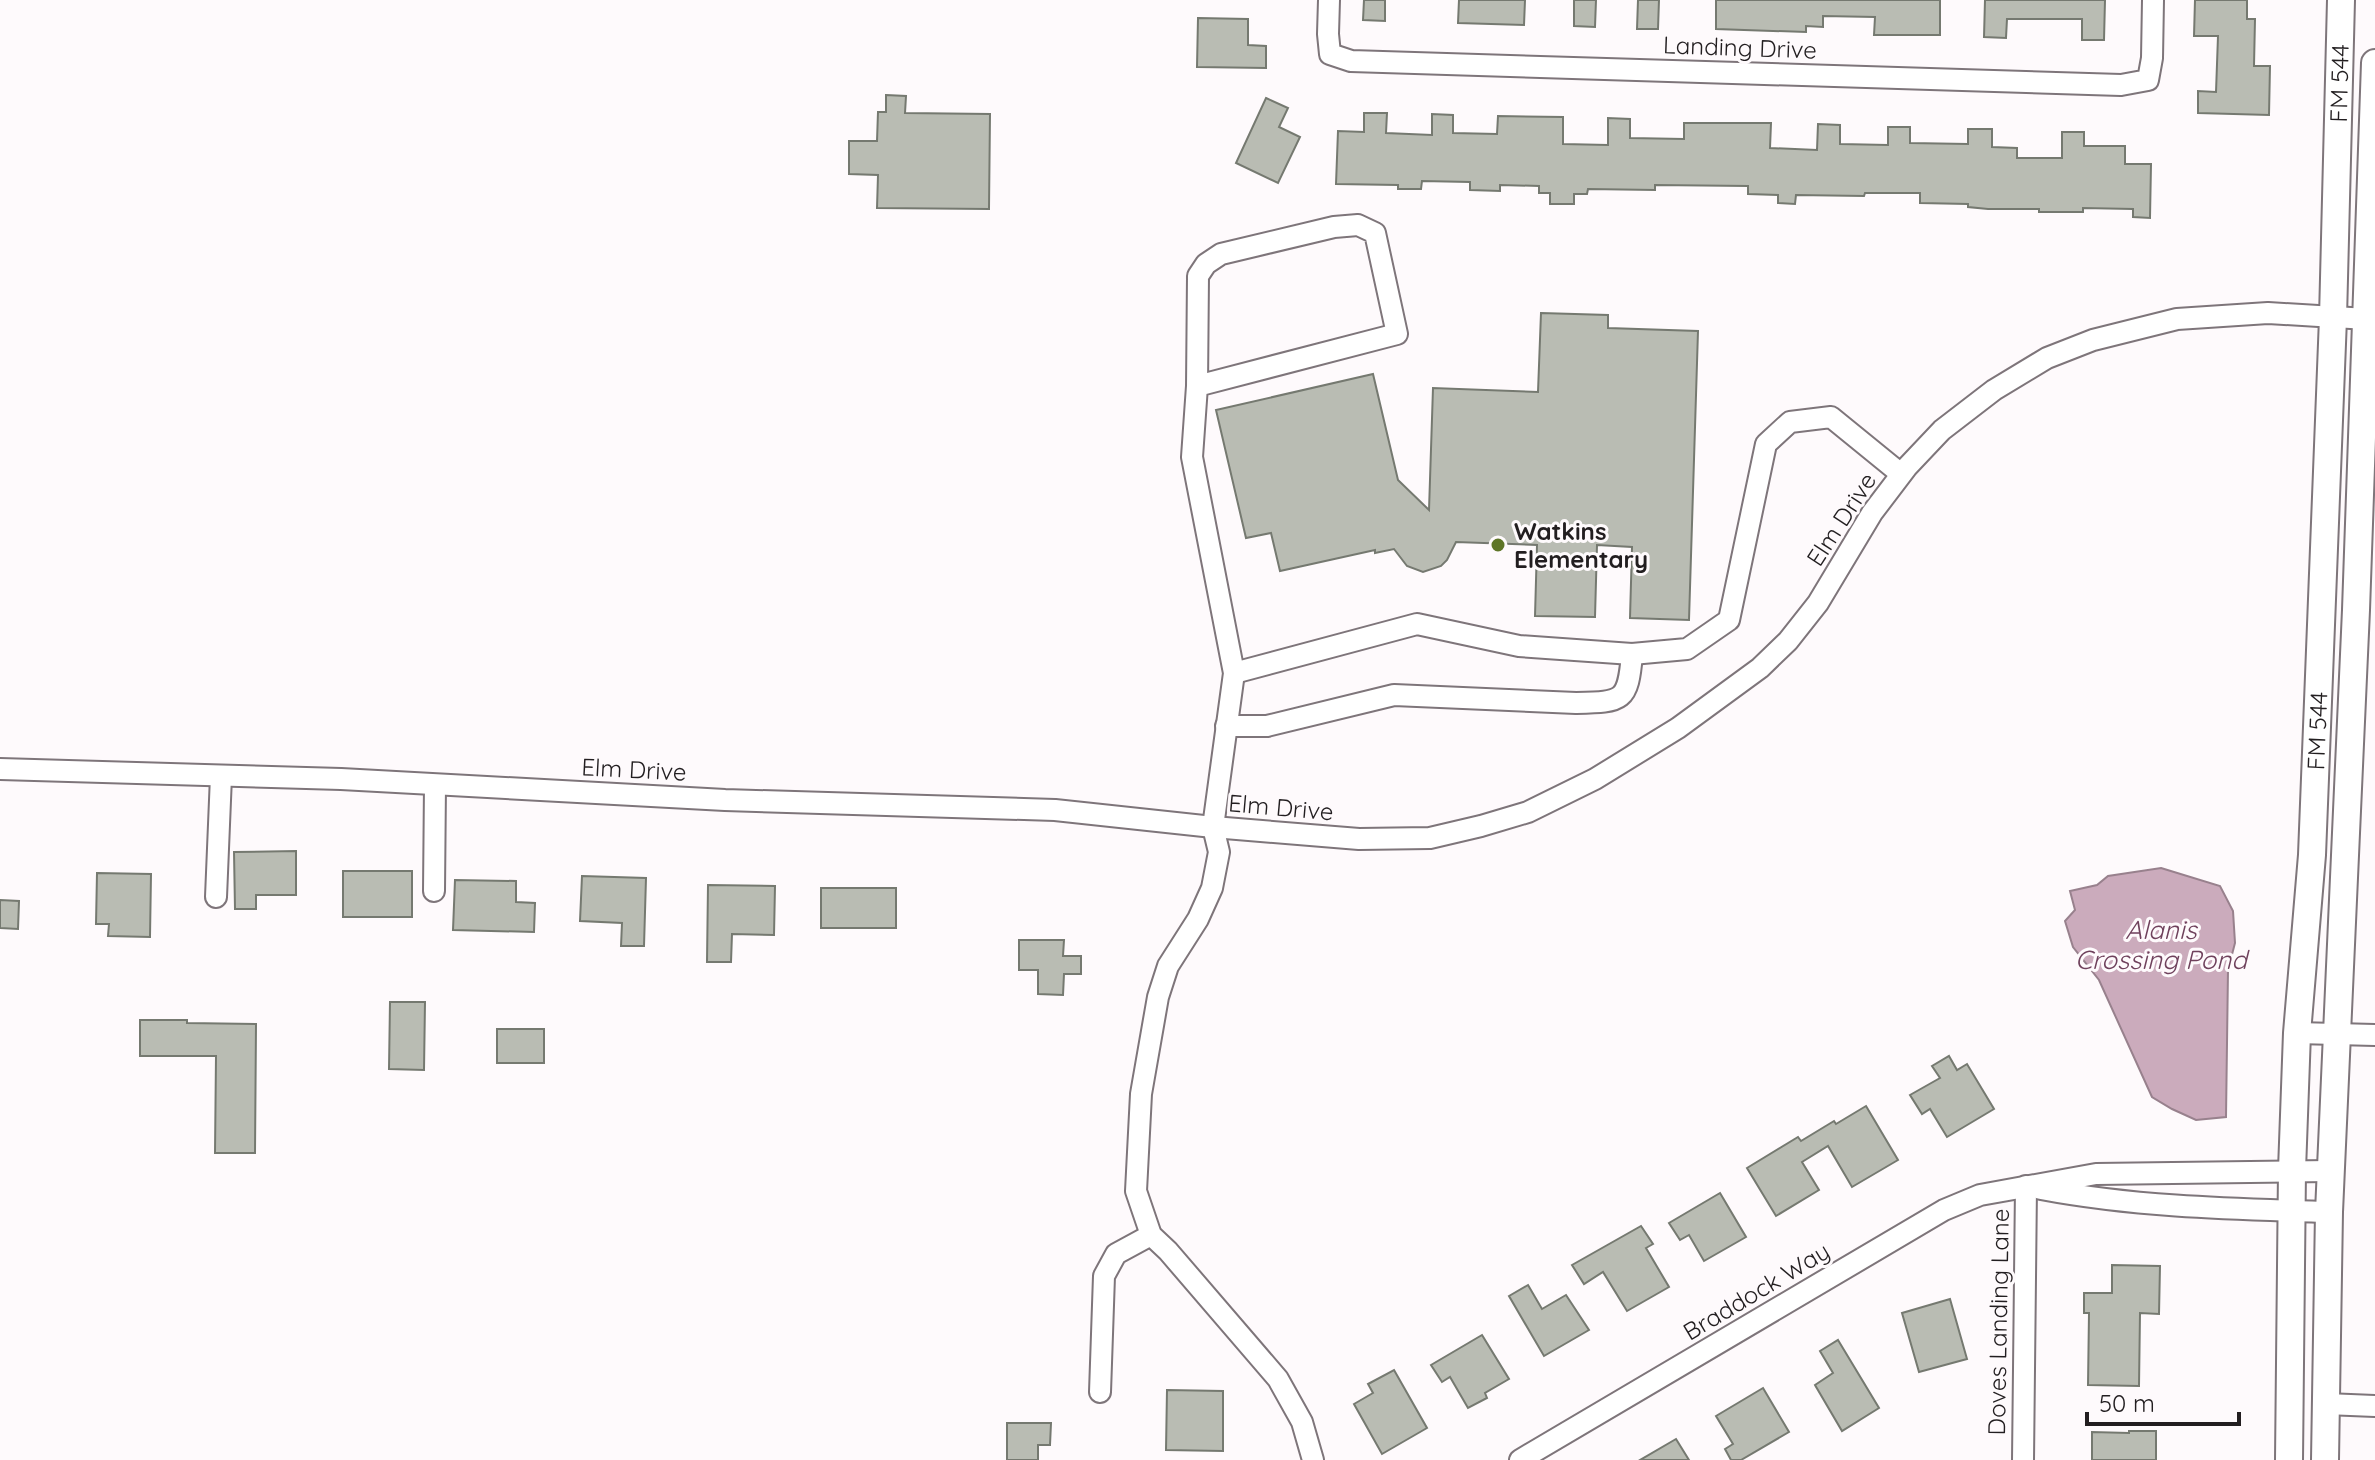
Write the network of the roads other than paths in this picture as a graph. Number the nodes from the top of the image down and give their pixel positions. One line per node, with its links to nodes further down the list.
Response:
1 (1329, 0): 2 (street, Landing Drive)
2 (2153, 0)
3 (2341, 0): 5 (main road, FM 544)
4 (2375, 63): 6 (main road, FM 544)
5 (2333, 318): 6 (street, Elm Drive); 8 (street, Elm Drive); 18 (main road, FM 544)
6 (2367, 319): 19 (main road, FM 544)
7 (1197, 386): 7 (street); 10 (street)
8 (1901, 474): 9 (street); 15 (street, Elm Drive)
9 (1632, 654): 10 (street); 11 (street)
10 (1234, 673): 11 (street)
11 (1226, 726): 15 (street)
12 (0, 769): 13 (street, Elm Drive)
13 (221, 776): 14 (street, Elm Drive); 17 (street)
14 (435, 785): 15 (street, Elm Drive); 16 (street)
15 (1213, 827): 26 (street)
16 (434, 891)
17 (216, 897)
18 (2297, 1033): 19 (street); 21 (main road, FM 544)
19 (2338, 1034): 20 (street); 22 (main road, FM 544)
20 (2375, 1035)
21 (2292, 1170): 22 (street, Braddock Way); 23 (street, Braddock Way); 24 (main road, FM 544)
22 (2331, 1171): 25 (main road, FM 544)
23 (2026, 1186): 24 (street, Braddock Way); 31 (street, Braddock Way); 32 (street, Doves Landing Lane)
24 (2292, 1211): 25 (street, Braddock Way); 33 (main road, FM 544)
25 (2329, 1212): 28 (main road, FM 544)
26 (1151, 1235): 27 (street); 30 (street)
27 (1100, 1392)
28 (2326, 1404): 29 (street); 34 (main road, FM 544)
29 (2375, 1406)
30 (1313, 1460)
31 (1520, 1460)
32 (2023, 1460)
33 (2289, 1460)
34 (2325, 1460)

